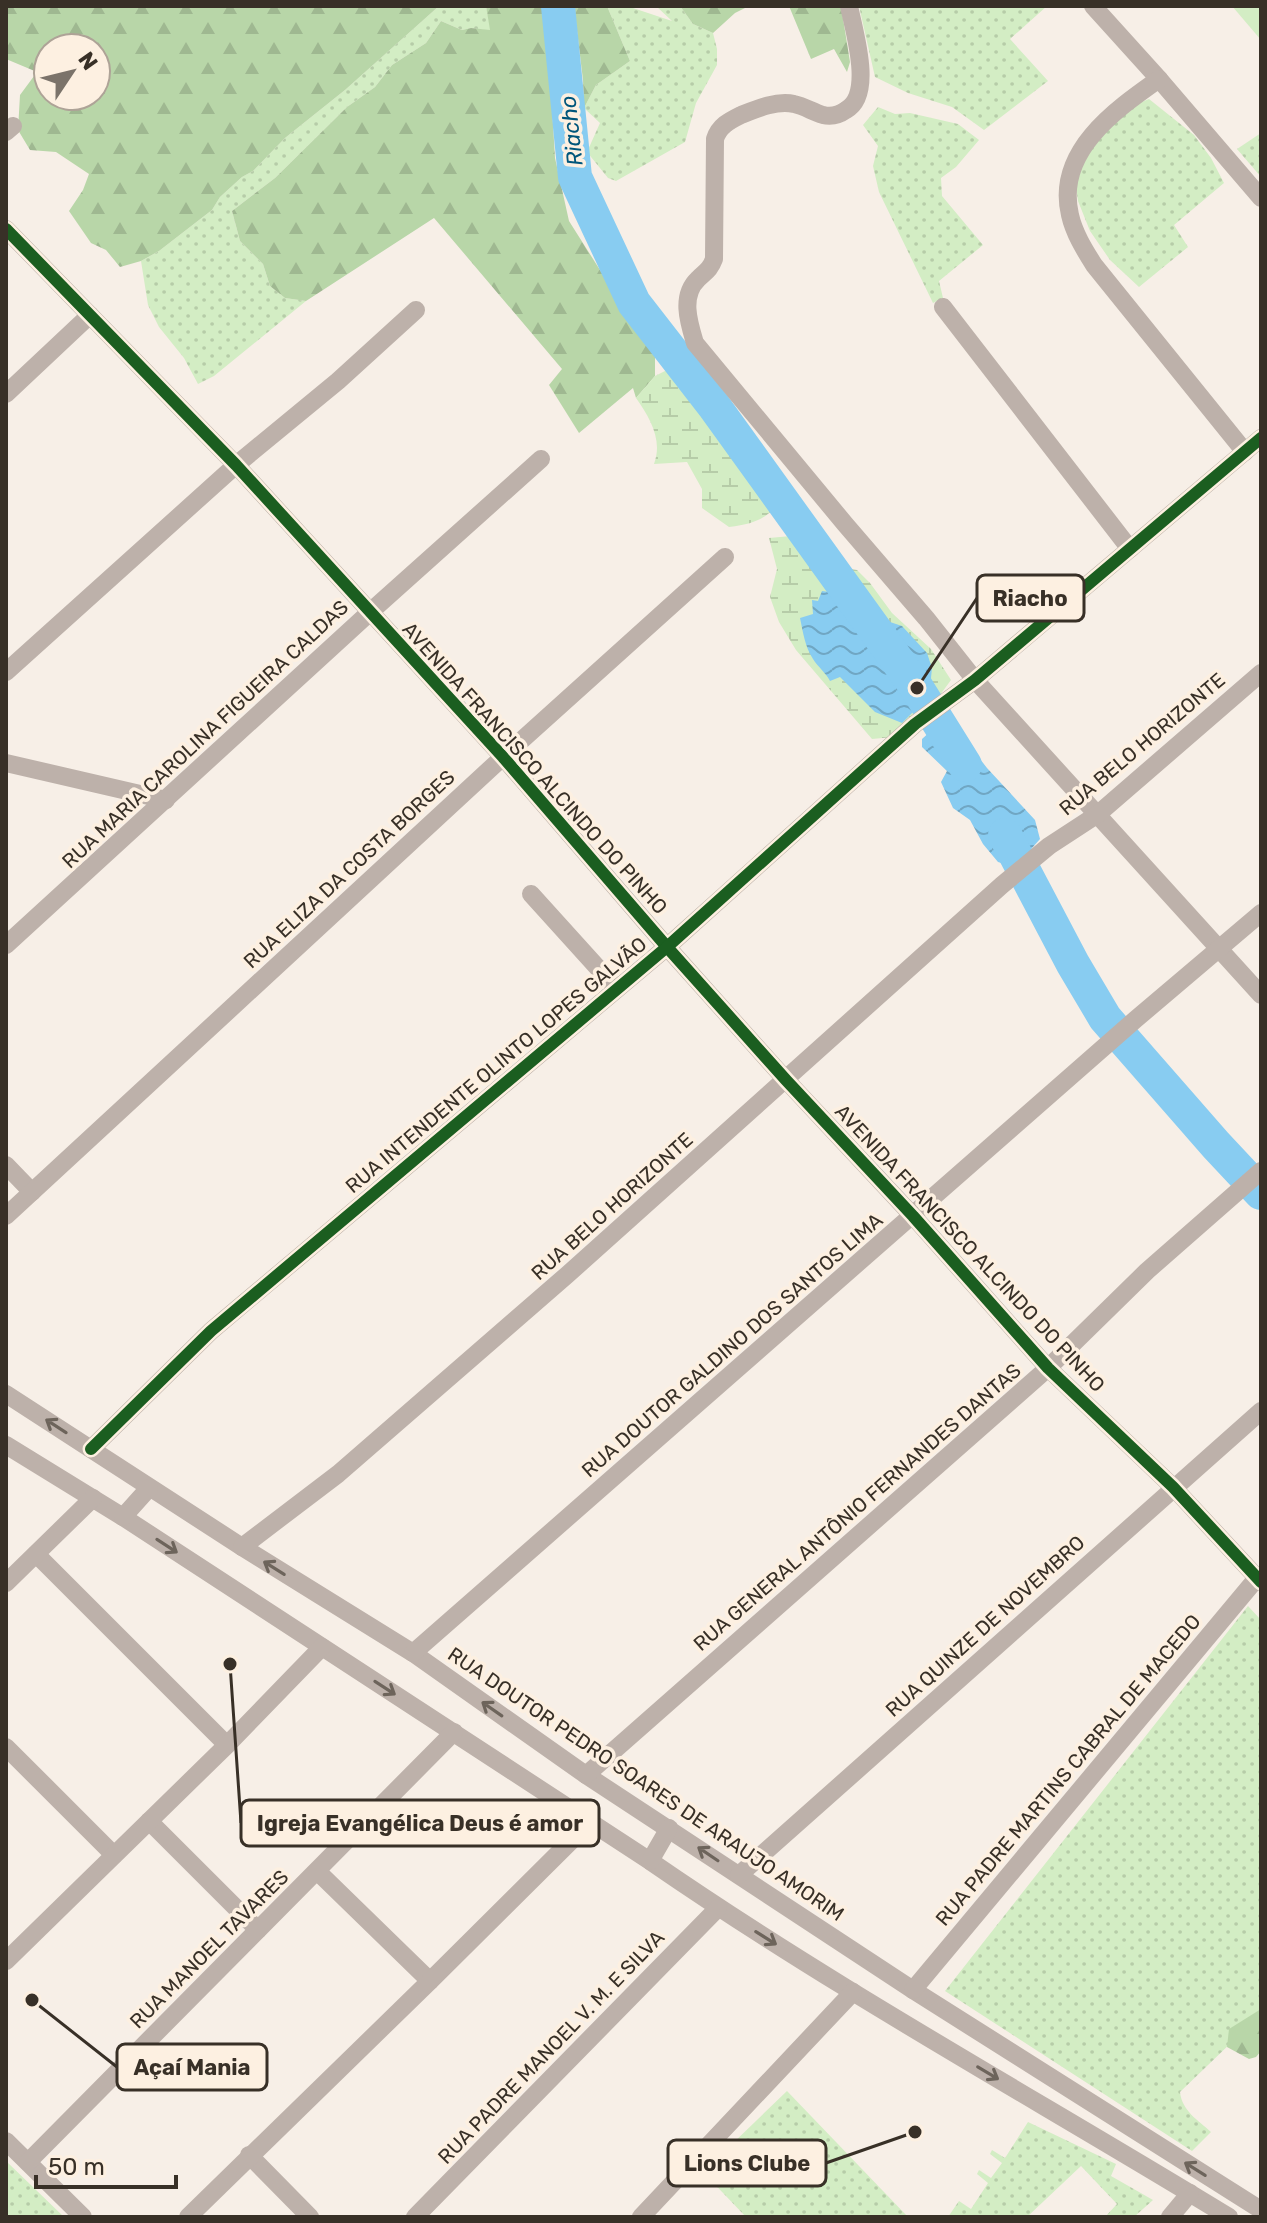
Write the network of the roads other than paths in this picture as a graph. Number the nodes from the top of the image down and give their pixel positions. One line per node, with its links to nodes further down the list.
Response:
1 (849, 6): 19 (street)
2 (1093, 6): 3 (street)
3 (1159, 79): 4 (street); 11 (street)
4 (1261, 198)
5 (6, 229): 8 (street, AVENIDA FRANCISCO ALCINDO DO PINHO)
6 (943, 307): 14 (street)
7 (416, 310): 13 (street)
8 (90, 315): 9 (street); 13 (street, AVENIDA FRANCISCO ALCINDO DO PINHO)
9 (6, 394)
10 (1261, 438): 11 (street, RUA INTENDENTE OLINTO LOPES GALVÃO)
11 (1245, 452): 14 (street, RUA INTENDENTE OLINTO LOPES GALVÃO)
12 (541, 459): 16 (street, RUA MARIA CAROLINA FIGUEIRA CALDAS)
13 (236, 465): 16 (street, AVENIDA FRANCISCO ALCINDO DO PINHO); 17 (street)
14 (1130, 549): 19 (street, RUA INTENDENTE OLINTO LOPES GALVÃO)
15 (725, 557): 20 (street, RUA ELIZA DA COSTA BORGES)
16 (369, 613): 20 (street, AVENIDA FRANCISCO ALCINDO DO PINHO); 22 (street, RUA MARIA CAROLINA FIGUEIRA CALDAS)
17 (6, 672)
18 (1261, 673): 23 (street, RUA BELO HORIZONTE)
19 (975, 680): 23 (street); 27 (street, RUA INTENDENTE OLINTO LOPES GALVÃO)
20 (503, 757): 27 (street, AVENIDA FRANCISCO ALCINDO DO PINHO); 34 (street, RUA ELIZA DA COSTA BORGES)
21 (6, 763): 22 (street)
22 (166, 800): 26 (street, RUA MARIA CAROLINA FIGUEIRA CALDAS)
23 (1098, 814): 28 (street); 31 (street, RUA BELO HORIZONTE)
24 (531, 894): 29 (street)
25 (1261, 913): 28 (street, RUA DOUTOR GALDINO DOS SANTOS LIMA)
26 (6, 945)
27 (667, 947): 29 (street, RUA INTENDENTE OLINTO LOPES GALVÃO); 31 (street, AVENIDA FRANCISCO ALCINDO DO PINHO)
28 (1218, 949): 30 (street); 36 (street, RUA DOUTOR GALDINO DOS SANTOS LIMA)
29 (616, 988): 41 (street, RUA INTENDENTE OLINTO LOPES GALVÃO)
30 (1261, 995)
31 (786, 1080): 36 (street, AVENIDA FRANCISCO ALCINDO DO PINHO); 46 (street, RUA BELO HORIZONTE)
32 (6, 1165): 34 (street)
33 (1261, 1171): 37 (street, RUA GENERAL ANTÔNIO FERNANDES DANTAS)
34 (32, 1192): 35 (street, RUA ELIZA DA COSTA BORGES)
35 (6, 1216)
36 (913, 1216): 37 (street, AVENIDA FRANCISCO ALCINDO DO PINHO); 51 (street, RUA DOUTOR GALDINO DOS SANTOS LIMA)
37 (1048, 1368): 42 (street, AVENIDA FRANCISCO ALCINDO DO PINHO); 55 (street, RUA GENERAL ANTÔNIO FERNANDES DANTAS)
38 (6, 1394): 41 (street, RUA DOUTOR PEDRO SOARES DE ARAUJO AMORIM, one-way to 38)
39 (1261, 1411): 42 (street, RUA QUINZE DE NOVEMBRO)
40 (6, 1445): 44 (street)
41 (91, 1449): 43 (street, RUA DOUTOR PEDRO SOARES DE ARAUJO AMORIM)
42 (1173, 1487): 48 (street, AVENIDA FRANCISCO ALCINDO DO PINHO); 62 (street, RUA QUINZE DE NOVEMBRO)
43 (149, 1488): 45 (street); 46 (street, RUA DOUTOR PEDRO SOARES DE ARAUJO AMORIM)
44 (93, 1498): 45 (street); 47 (street)
45 (123, 1517): 50 (street, one-way to 50)
46 (242, 1547): 51 (street, RUA DOUTOR PEDRO SOARES DE ARAUJO AMORIM, one-way to 46)
47 (36, 1554): 49 (street); 53 (street)
48 (1259, 1580): 67 (street, RUA PADRE MARTINS CABRAL DE MACEDO)
49 (6, 1583)
50 (322, 1647): 52 (street, one-way to 52); 53 (street)
51 (413, 1653): 55 (street, RUA DOUTOR PEDRO SOARES DE ARAUJO AMORIM, one-way to 51)
52 (454, 1732): 57 (street); 61 (street, RUA MANOEL TAVARES)
53 (227, 1745): 56 (street)
54 (6, 1747): 59 (street)
55 (586, 1775): 58 (street, RUA DOUTOR PEDRO SOARES DE ARAUJO AMORIM)
56 (149, 1821): 59 (street); 64 (street)
57 (590, 1822): 60 (street); 66 (street)
58 (669, 1828): 60 (street); 62 (street, RUA DOUTOR PEDRO SOARES DE ARAUJO AMORIM, one-way to 58)
59 (114, 1855): 65 (street)
60 (650, 1861): 63 (street)
61 (317, 1871): 64 (street, RUA MANOEL TAVARES); 66 (street)
62 (739, 1875): 67 (street, RUA DOUTOR PEDRO SOARES DE ARAUJO AMORIM)
63 (718, 1908): 68 (street, one-way to 68); 77 (street, RUA PADRE MANOEL V. M. E SILVA)
64 (258, 1930): 71 (street, RUA MANOEL TAVARES)
65 (6, 1961)
66 (430, 1981): 70 (street)
67 (913, 1990): 73 (street, RUA DOUTOR PEDRO SOARES DE ARAUJO AMORIM, one-way to 67)
68 (853, 1992): 72 (street, one-way to 72); 78 (street)
69 (6, 2141): 71 (street)
70 (249, 2155): 75 (street); 76 (street)
71 (28, 2162): 74 (street)
72 (1190, 2193): 79 (street); 80 (street)
73 (1261, 2210)
74 (83, 2217)
75 (188, 2217)
76 (310, 2217)
77 (415, 2217)
78 (641, 2217)
79 (1170, 2217)
80 (1229, 2217)

